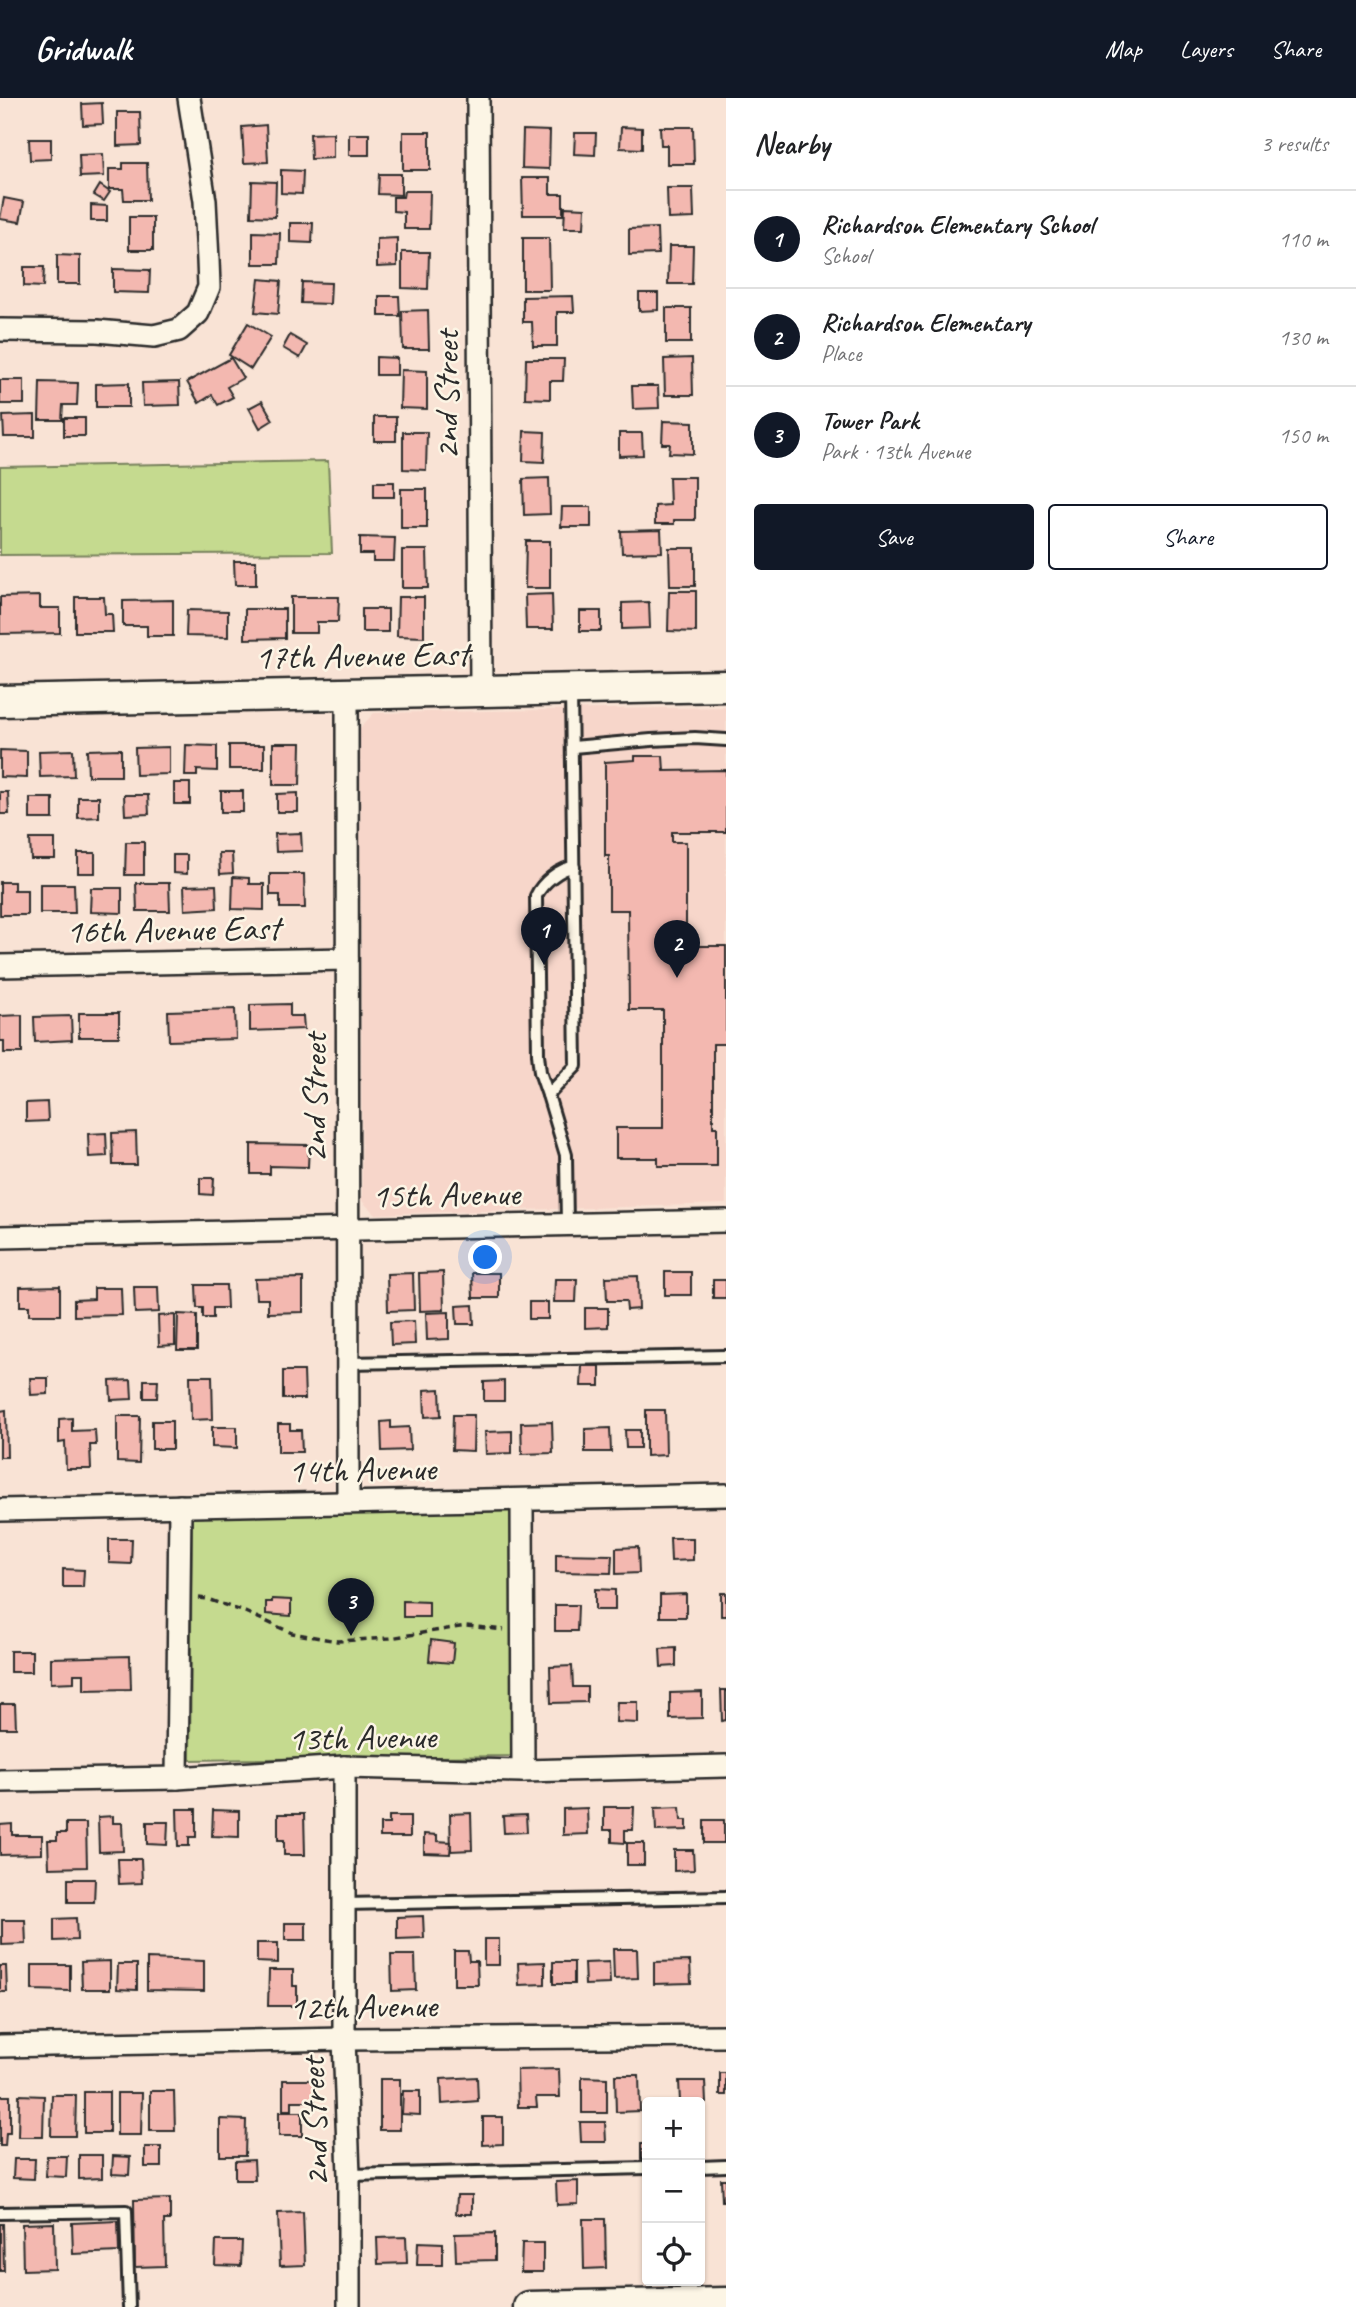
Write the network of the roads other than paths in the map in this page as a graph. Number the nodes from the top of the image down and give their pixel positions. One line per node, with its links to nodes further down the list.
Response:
1 (189, 98): 3 (street)
2 (478, 98): 6 (street, 2nd Street)
3 (0, 330)
4 (726, 686): 5 (street, 17th Avenue East)
5 (571, 689): 6 (street, 17th Avenue East); 10 (lane)
6 (481, 691): 7 (street, 17th Avenue East)
7 (347, 694): 8 (street, 17th Avenue East); 12 (street, 2nd Street)
8 (0, 701)
9 (726, 740): 10 (lane)
10 (573, 747): 11 (lane)
11 (574, 867): 14 (lane); 14 (lane)
12 (347, 959): 13 (street, 16th Avenue East); 17 (street, 2nd Street)
13 (0, 965)
14 (548, 1095): 16 (lane)
15 (726, 1221): 16 (street, 15th Avenue)
16 (567, 1225): 17 (street, 15th Avenue)
17 (348, 1230): 18 (street, 15th Avenue); 20 (street, 2nd Street)
18 (0, 1237)
19 (726, 1356): 20 (lane)
20 (348, 1363): 23 (street, 2nd Street)
21 (726, 1495): 22 (street, 14th Avenue)
22 (522, 1500): 23 (street, 14th Avenue); 28 (street)
23 (348, 1502): 24 (street, 14th Avenue)
24 (180, 1506): 25 (street, 14th Avenue); 29 (street)
25 (0, 1510)
26 (726, 1766): 28 (street, 13th Avenue)
27 (344, 1767): 28 (street, 13th Avenue); 29 (street, 13th Avenue); 32 (street, 2nd Street)
28 (523, 1771)
29 (177, 1778): 30 (street, 13th Avenue)
30 (0, 1781)
31 (726, 1897): 32 (lane)
32 (344, 1904): 34 (street, 2nd Street)
33 (726, 2036): 34 (street, 12th Avenue)
34 (344, 2039): 35 (street, 12th Avenue); 39 (street, 2nd Street)
35 (0, 2046)
36 (726, 2166): 37 (lane)
37 (705, 2167)
38 (642, 2168): 39 (lane)
39 (349, 2175): 43 (street, 2nd Street)
40 (0, 2213): 42 (lane)
41 (726, 2303): 44 (street)
42 (129, 2307)
43 (349, 2307)
44 (529, 2307)

